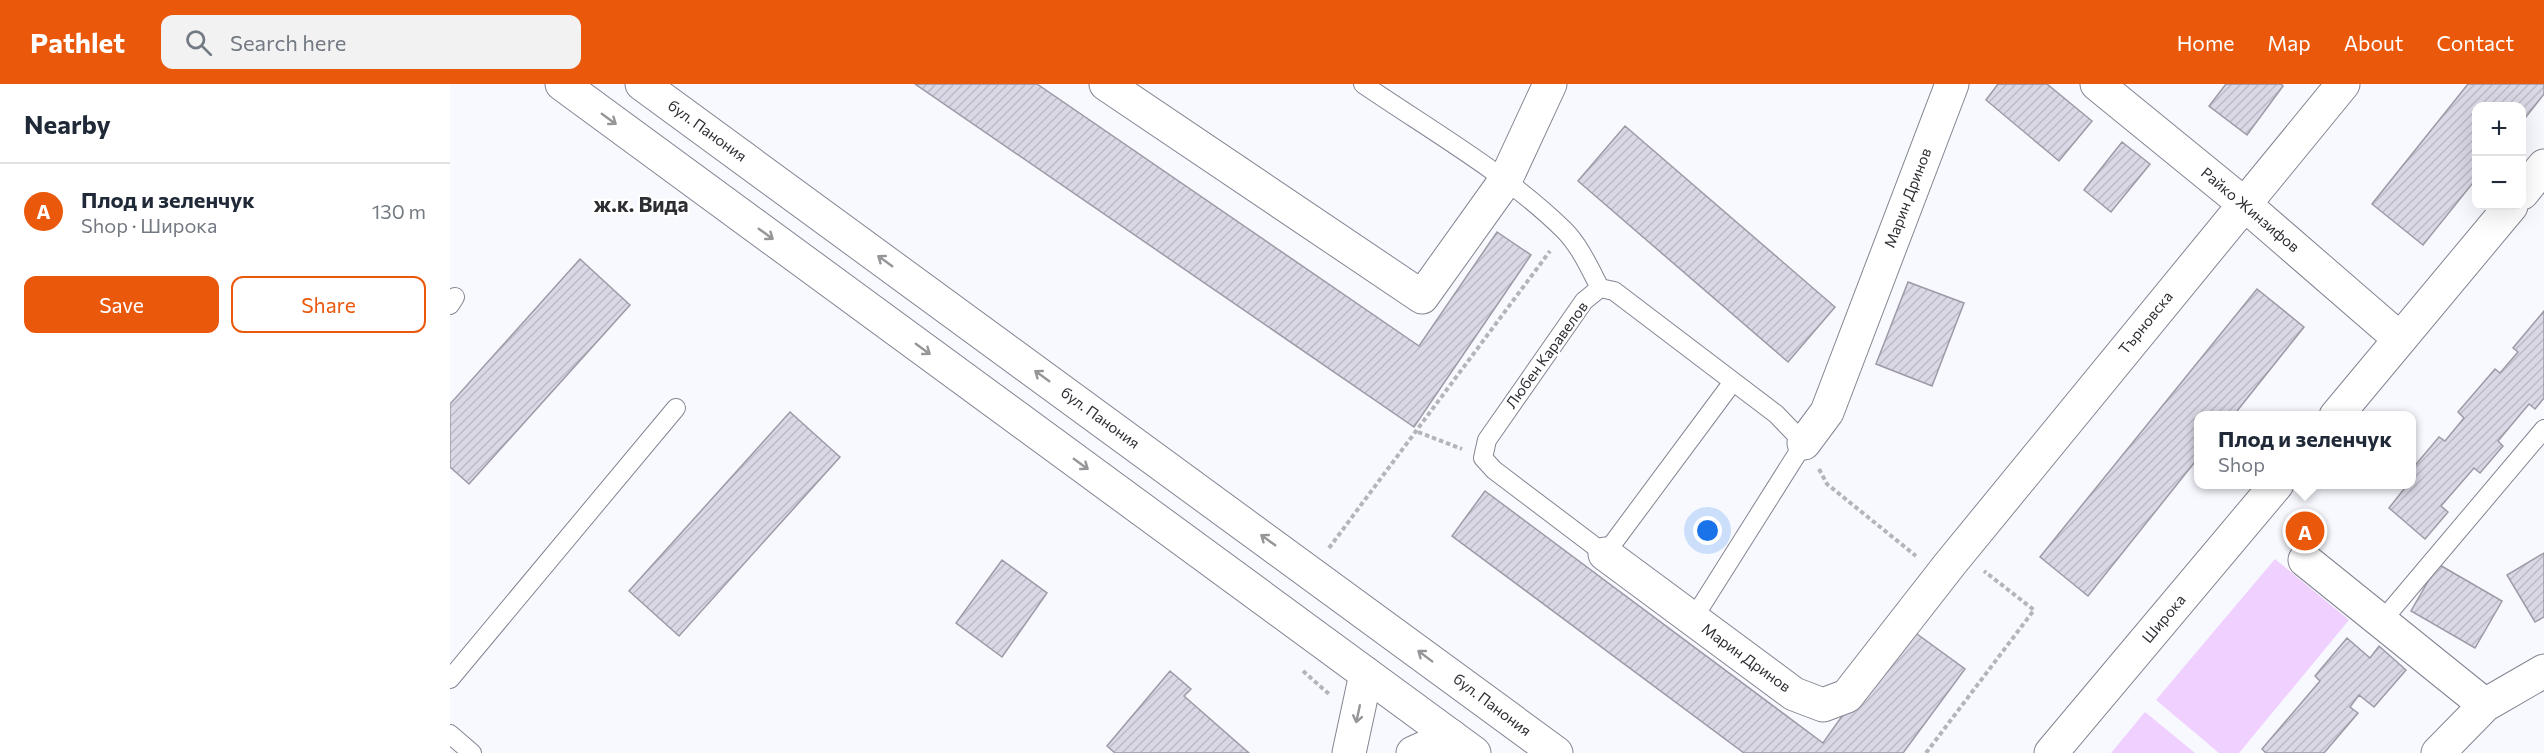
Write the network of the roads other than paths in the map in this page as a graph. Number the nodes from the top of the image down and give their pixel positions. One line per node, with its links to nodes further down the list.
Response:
1 (562, 84): 28 (street, one-way to 28)
2 (642, 84): 36 (street, бул. Панония, one-way to 2)
3 (1106, 84): 10 (street)
4 (1364, 84): 10 (lane, Любен Каравелов)
5 (1550, 84): 10 (street)
6 (1952, 84): 20 (street, Марин Дринов)
7 (2097, 84): 12 (street, Райко Жинзифов)
8 (2343, 84): 12 (street, Търновска)
9 (2544, 166): 11 (street)
10 (1505, 181): 14 (lane, Любен Каравелов)
11 (2526, 188)
12 (2243, 204): 15 (street, Райко Жинзифов); 24 (street, Търновска)
13 (2508, 210): 15 (street)
14 (1600, 288): 16 (lane); 22 (lane, Любен Каравелов)
15 (2400, 339): 18 (street)
16 (1732, 383): 20 (lane); 22 (lane)
17 (676, 408): 29 (lane)
18 (2340, 411)
19 (2544, 429): 26 (lane)
20 (1804, 442): 25 (lane)
21 (2273, 489): 37 (street, Широка)
22 (1605, 554): 25 (street, Марин Дринов)
23 (2306, 560): 26 (street)
24 (1950, 564): 25 (street, Марин Дринов)
25 (1693, 619)
26 (2381, 622): 30 (street)
27 (2544, 671): 30 (street)
28 (1366, 674): 32 (street); 34 (street, one-way to 34)
29 (450, 680)
30 (2485, 705): 38 (street)
31 (450, 734): 33 (lane)
32 (1462, 744): 35 (street)
33 (472, 753)
34 (1349, 753)
35 (1413, 753)
36 (1556, 753)
37 (2051, 753)
38 (2438, 753)

